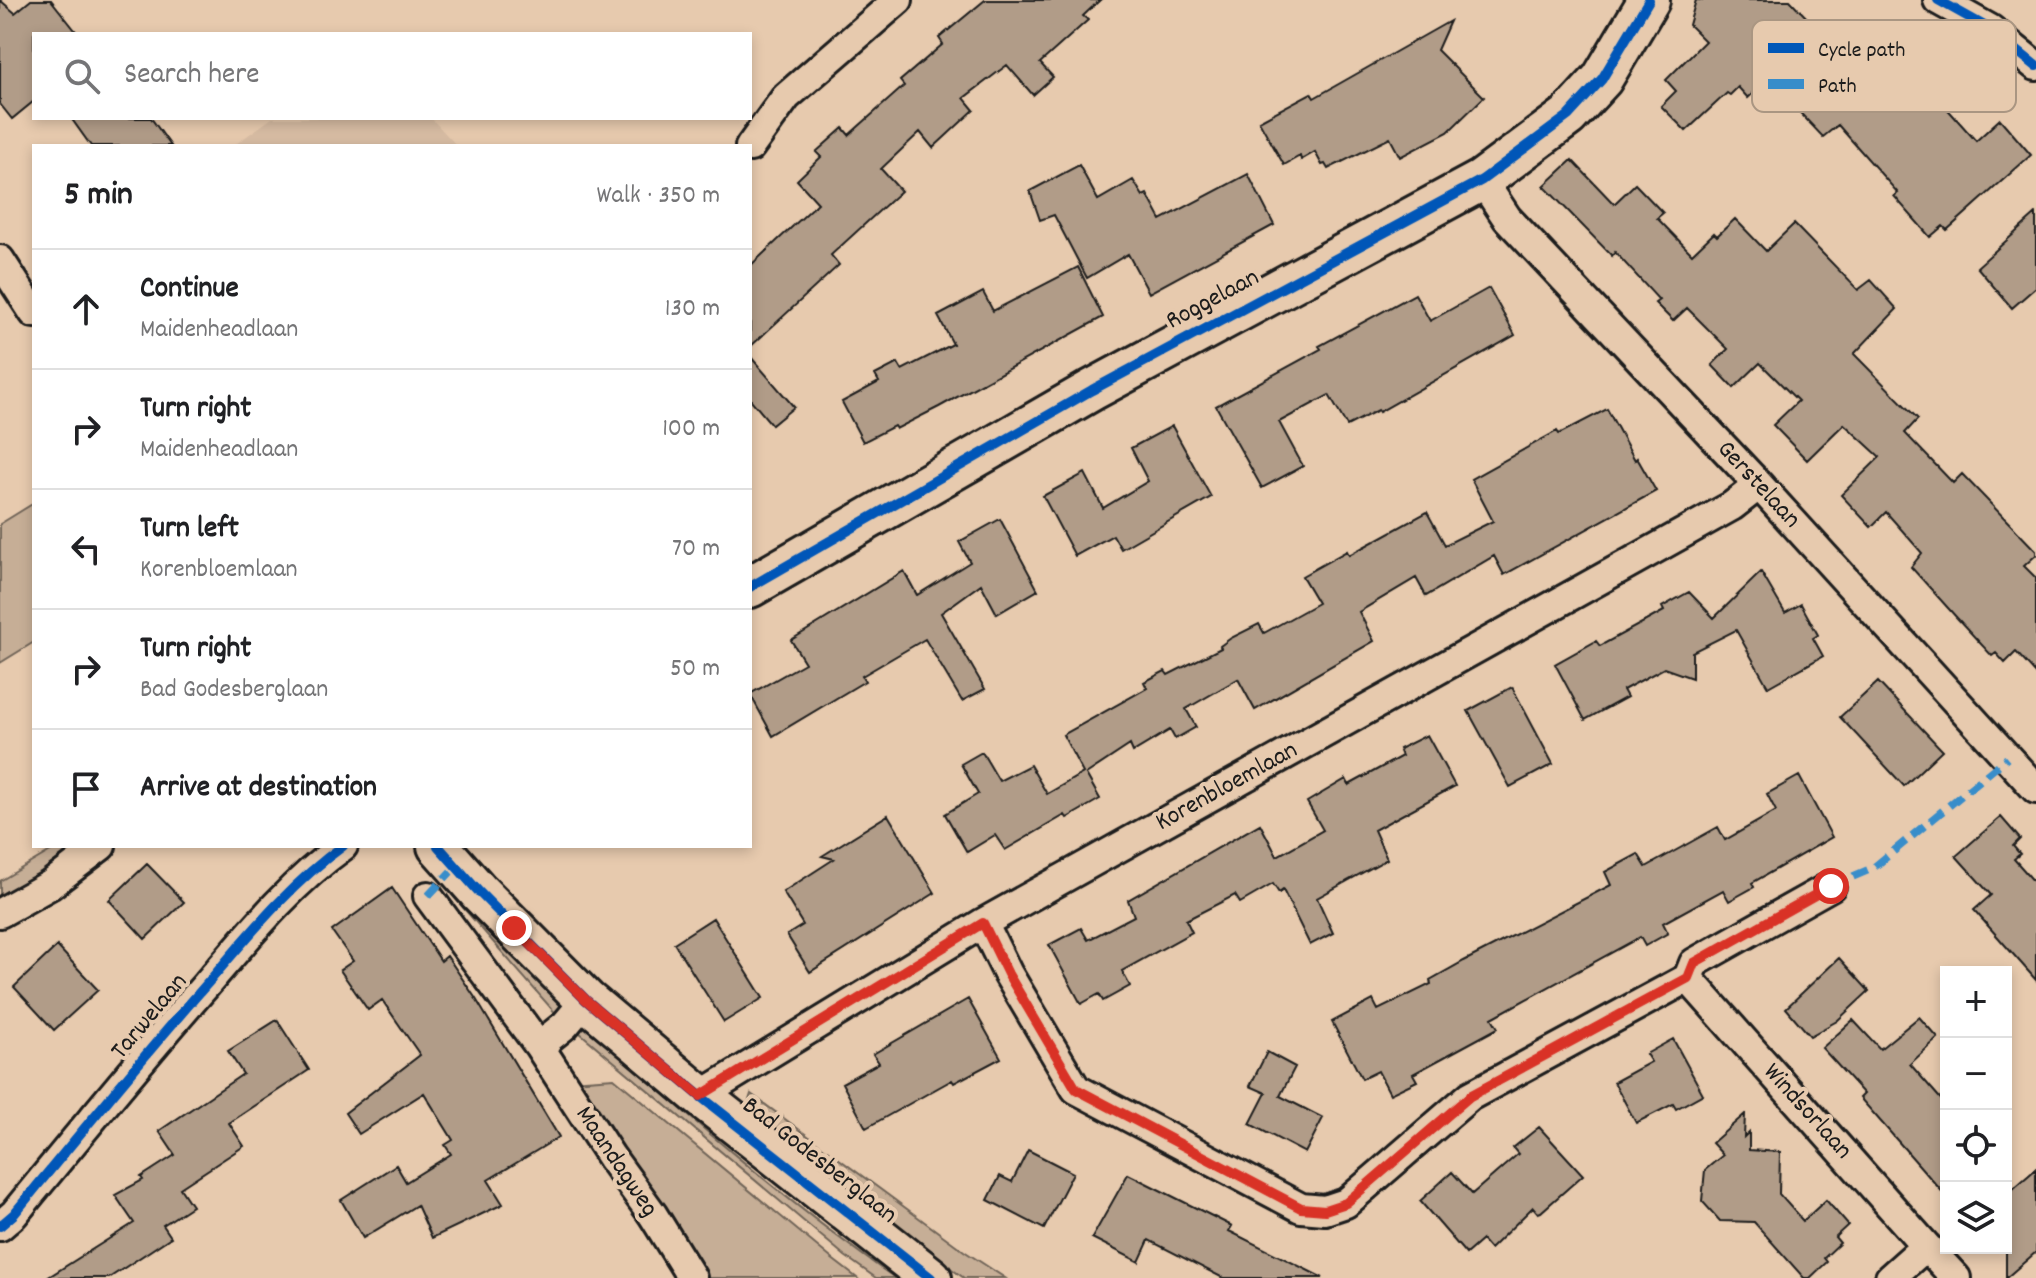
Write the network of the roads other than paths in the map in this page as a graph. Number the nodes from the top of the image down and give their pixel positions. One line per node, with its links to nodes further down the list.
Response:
1 (898, 0): 7 (street)
2 (1649, 0): 8 (street, Roggelaan)
3 (1938, 0): 4 (street)
4 (1974, 20)
5 (2016, 50): 6 (street)
6 (2036, 66)
7 (752, 144)
8 (1482, 180): 11 (street, Gerstelaan); 12 (street, Roggelaan)
9 (0, 260): 10 (street)
10 (32, 310)
11 (1759, 485): 13 (street, Gerstelaan); 20 (street, Korenbloemlaan)
12 (752, 586)
13 (2036, 789)
14 (98, 848): 19 (street)
15 (341, 848): 25 (street, Tarwelaan)
16 (440, 848): 22 (street, Bad Godesberglaan)
17 (1831, 886): 21 (street)
18 (428, 896): 23 (street, Maandagweg)
19 (0, 913)
20 (983, 923): 21 (street); 24 (street, Korenbloemlaan)
21 (1688, 978): 26 (street, Windsorlaan)
22 (586, 1000): 23 (street); 24 (street, Bad Godesberglaan)
23 (539, 1046): 27 (street, Maandagweg)
24 (700, 1096): 28 (street, Bad Godesberglaan)
25 (0, 1226)
26 (1926, 1246): 29 (street); 30 (street, Windsorlaan)
27 (692, 1278)
28 (931, 1278)
29 (1890, 1278)
30 (1956, 1278)

